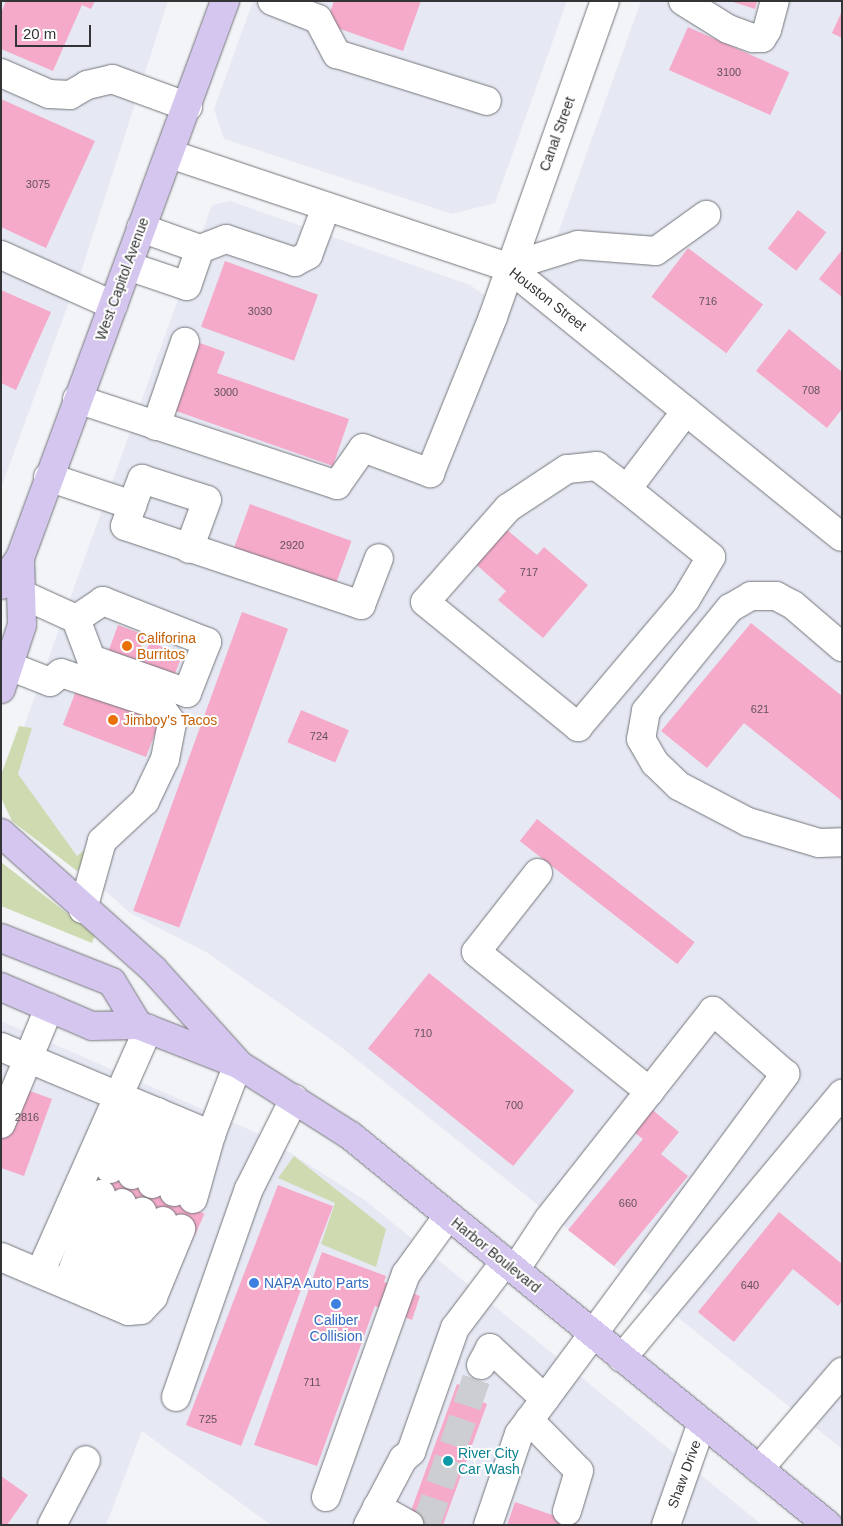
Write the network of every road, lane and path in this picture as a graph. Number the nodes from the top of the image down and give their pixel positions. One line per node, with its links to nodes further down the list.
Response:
1 (225, 1): 9 (main road, West Capitol Avenue)
2 (272, 1): 8 (street)
3 (605, 1): 17 (street, Canal Street)
4 (683, 1): 6 (street)
5 (775, 1): 6 (street)
6 (712, 10)
7 (1, 73): 9 (street)
8 (487, 101)
9 (188, 107): 10 (main road, West Capitol Avenue)
10 (170, 154): 11 (street, Houston Street); 13 (main road, West Capitol Avenue)
11 (326, 207): 14 (street); 17 (street, Houston Street)
12 (706, 215): 17 (street)
13 (141, 228): 14 (street); 16 (main road, West Capitol Avenue)
14 (200, 249): 16 (street)
15 (1, 255): 18 (street)
16 (128, 266): 18 (main road, West Capitol Avenue)
17 (508, 267): 21 (street, Houston Street); 22 (street, Canal Street)
18 (113, 305): 20 (main road, West Capitol Avenue)
19 (185, 342): 22 (street)
20 (77, 399): 22 (street); 23 (main road, West Capitol Avenue)
21 (686, 411): 24 (street); 26 (street, Houston Street)
22 (156, 426)
23 (48, 476): 25 (street); 29 (main road, West Capitol Avenue)
24 (627, 489): 24 (street)
25 (132, 505): 27 (street); 27 (street)
26 (842, 537)
27 (189, 549): 28 (street)
28 (379, 558)
29 (11, 590): 30 (street); 32 (main road, West Capitol Avenue)
30 (76, 619)
31 (842, 647): 34 (street)
32 (5, 678): 36 (street)
33 (1, 833): 36 (main road)
34 (842, 842)
35 (538, 873): 45 (street)
36 (83, 908): 43 (main road)
37 (1, 938): 40 (main road)
38 (1, 987): 39 (main road, Harbor Boulevard)
39 (49, 1008): 40 (main road, Harbor Boulevard); 42 (street)
40 (143, 1027): 43 (main road, Harbor Boulevard); 48 (street)
41 (1, 1047): 42 (street)
42 (28, 1057): 44 (street); 48 (street)
43 (238, 1064): 47 (main road, Harbor Boulevard); 48 (street)
44 (8, 1089): 49 (street)
45 (650, 1092): 54 (street); 57 (street)
46 (842, 1094): 58 (street)
47 (294, 1099): 52 (main road, Harbor Boulevard); 61 (street)
48 (166, 1116): 50 (street); 50 (street); 50 (street); 55 (street)
49 (1, 1124)
50 (152, 1184)
51 (142, 1212): 56 (street); 56 (street); 56 (street)
52 (448, 1216): 54 (main road, Harbor Boulevard); 66 (street)
53 (1, 1257): 55 (street)
54 (510, 1266): 57 (main road, Harbor Boulevard); 68 (street)
55 (40, 1273): 56 (street)
56 (98, 1298)
57 (591, 1333): 58 (main road, Harbor Boulevard); 62 (street)
58 (622, 1358): 63 (main road, Harbor Boulevard)
59 (481, 1364): 62 (street)
60 (842, 1372): 65 (street)
61 (176, 1397)
62 (537, 1409): 67 (street); 71 (street)
63 (702, 1423): 65 (main road, Harbor Boulevard); 69 (street, Shaw Drive)
64 (86, 1460): 70 (street)
65 (759, 1469): 72 (main road, Harbor Boulevard)
66 (326, 1496)
67 (567, 1511)
68 (386, 1517)
69 (668, 1524)
70 (52, 1525)
71 (488, 1525)
72 (828, 1525)

